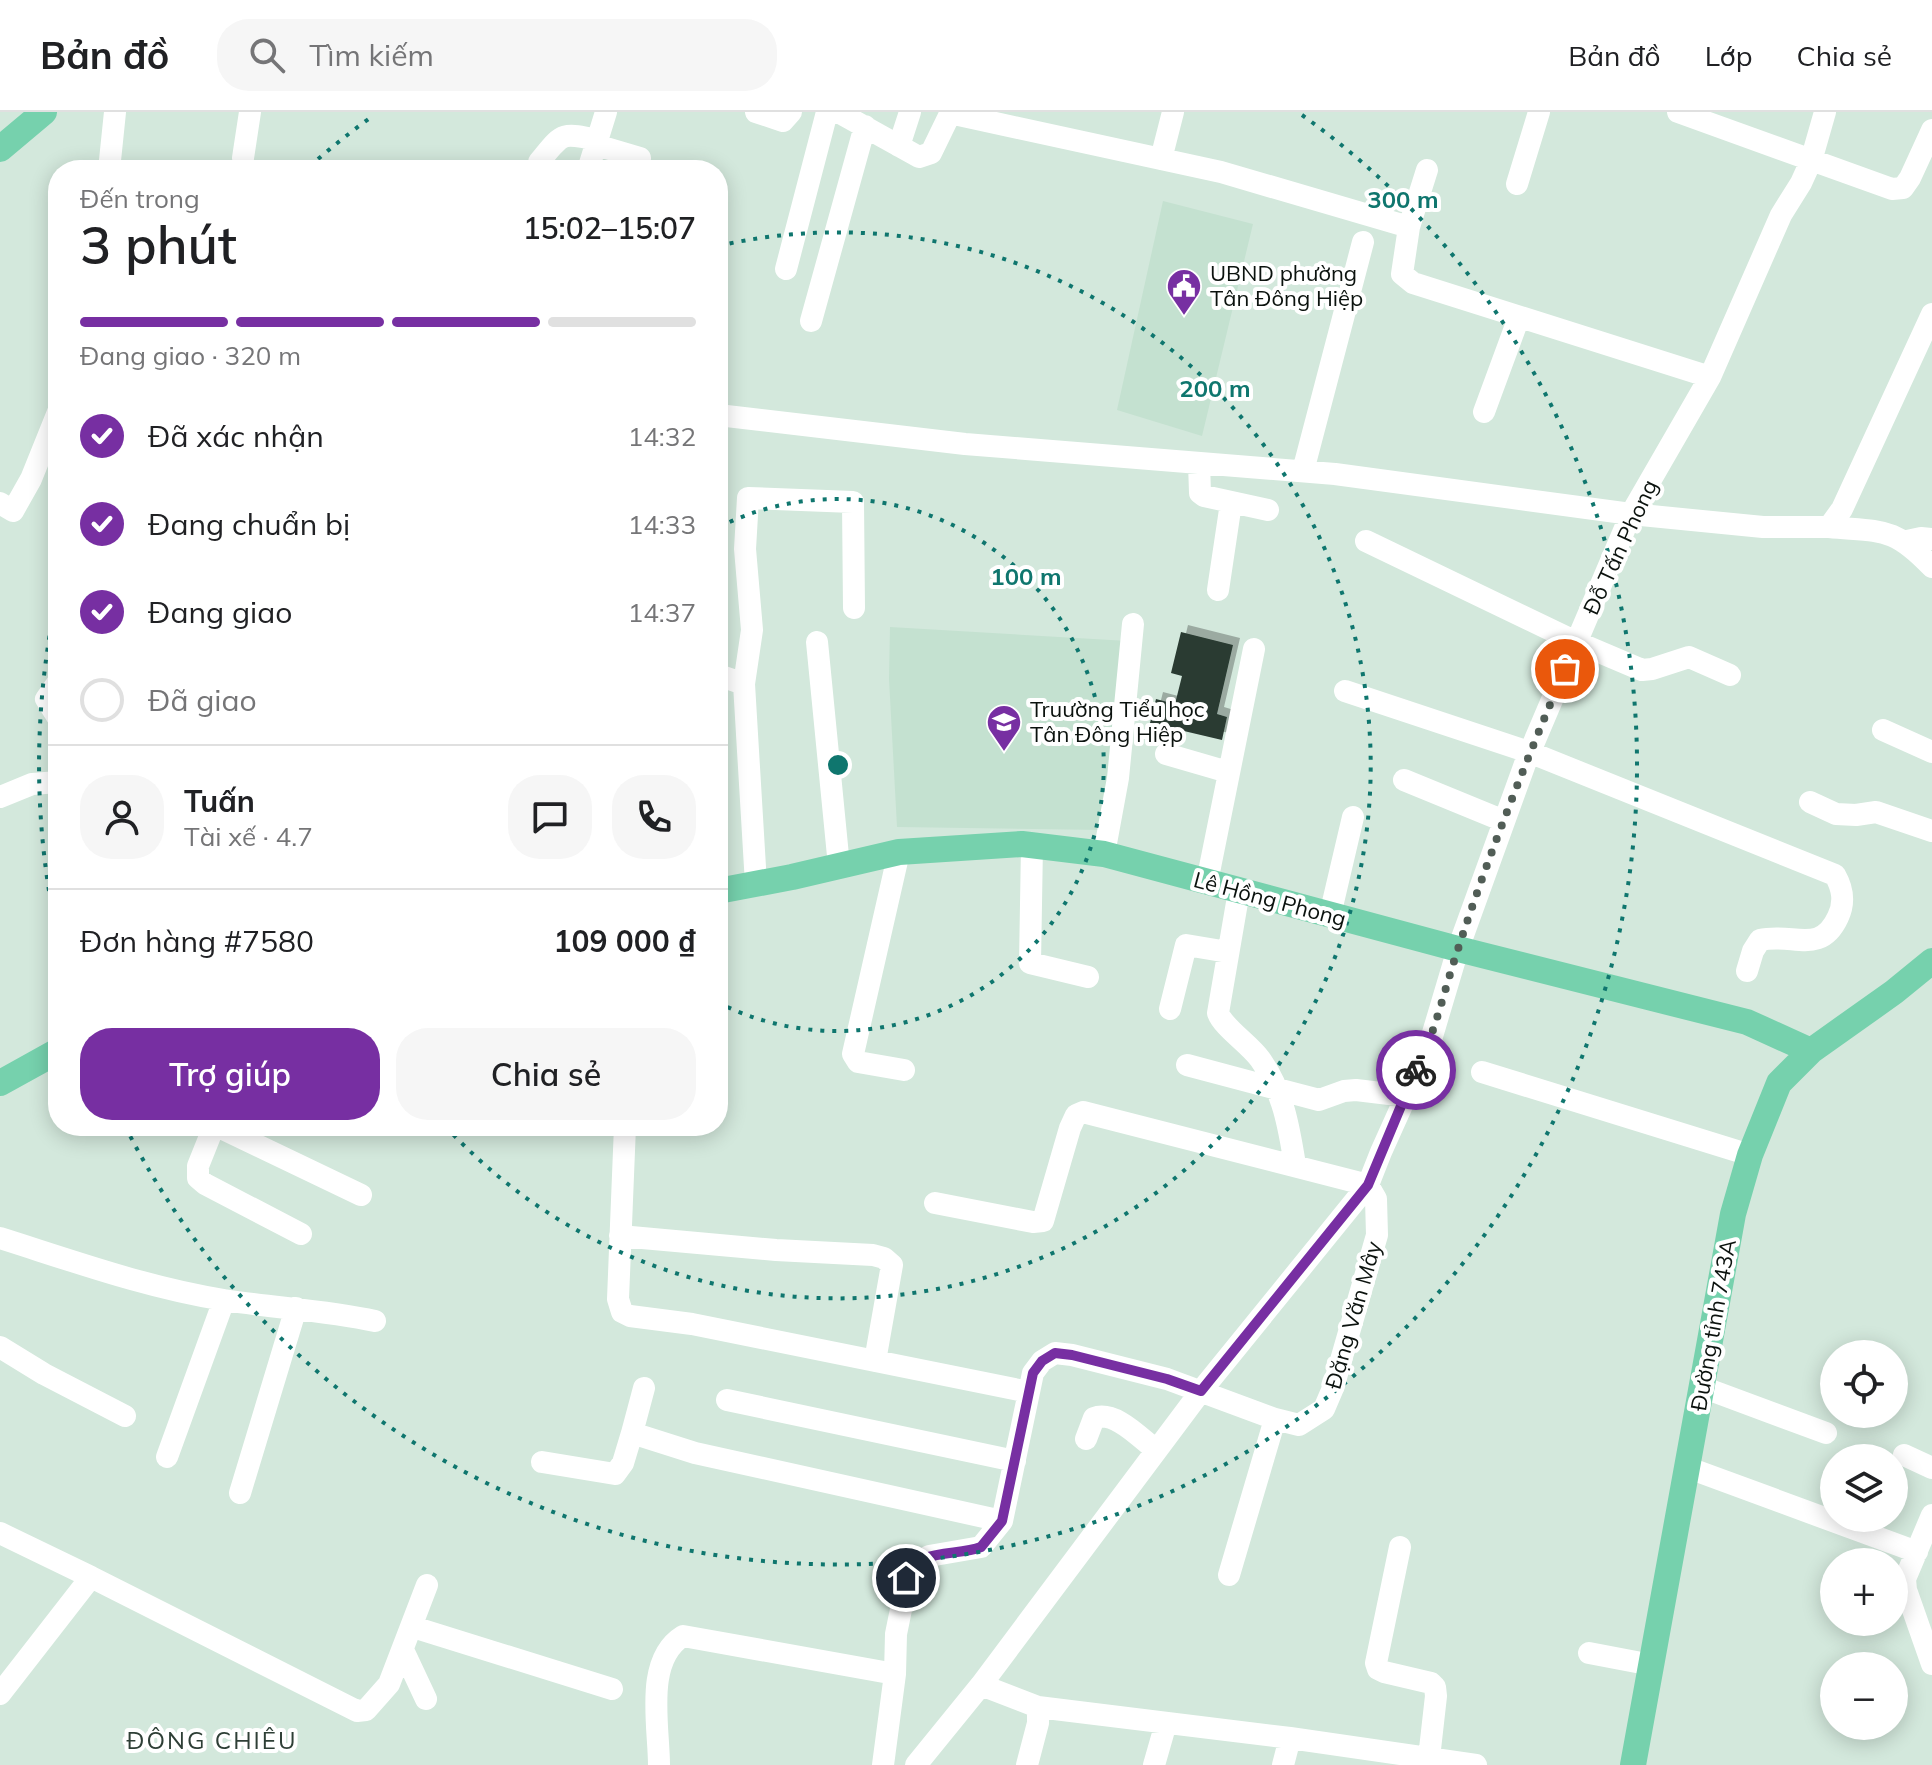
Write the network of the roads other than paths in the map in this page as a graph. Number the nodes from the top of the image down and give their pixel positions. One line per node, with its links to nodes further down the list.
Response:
1 (44, 112): 17 (main road)
2 (115, 112): 21 (street)
3 (250, 112): 18 (street)
4 (606, 112): 15 (street)
5 (756, 112): 6 (street)
6 (791, 112)
7 (836, 112): 13 (street); 29 (street)
8 (910, 112): 16 (street)
9 (1173, 112): 20 (street)
10 (1539, 112): 26 (street)
11 (1678, 112): 24 (street)
12 (1825, 112): 24 (street, Đỗ Tấn Phong)
13 (865, 126): 16 (street); 32 (street)
14 (1932, 130): 24 (street)
15 (597, 142): 19 (street); 22 (street); 23 (street)
16 (899, 146): 20 (street)
17 (0, 149)
18 (243, 158)
19 (640, 158)
20 (1161, 159): 27 (street)
21 (110, 160)
22 (541, 160)
23 (591, 160)
24 (1811, 161): 33 (street, Đỗ Tấn Phong)
25 (1427, 170): 27 (street)
26 (1517, 184)
27 (1409, 227): 31 (street)
28 (1363, 242): 38 (street)
29 (786, 269)
30 (1932, 314): 43 (street)
31 (1519, 317): 33 (street); 34 (street)
32 (811, 321)
33 (1710, 377): 42 (street, Đỗ Tấn Phong)
34 (1484, 412)
35 (728, 416): 37 (street)
36 (48, 440): 39 (street)
37 (1199, 463): 38 (street); 40 (street)
38 (1303, 471): 42 (street)
39 (0, 503)
40 (1231, 503): 41 (street); 48 (street)
41 (1268, 510)
42 (1631, 514): 43 (street); 52 (street, Đỗ Tấn Phong)
43 (1829, 527): 46 (street)
44 (1932, 539): 46 (street)
45 (1366, 541): 52 (street)
46 (1907, 541): 47 (street)
47 (1932, 567)
48 (1218, 590)
49 (854, 608): 56 (street)
50 (1133, 624): 72 (street)
51 (817, 642): 73 (street)
52 (1576, 642): 54 (street); 59 (street, Đỗ Tấn Phong)
53 (1254, 649): 62 (street)
54 (1730, 675)
55 (728, 678): 56 (street)
56 (744, 684): 75 (street)
57 (1345, 691): 59 (street)
58 (1883, 730): 60 (street)
59 (1529, 752): 68 (street, Đỗ Tấn Phong); 82 (street)
60 (1932, 752)
61 (1166, 754): 62 (street)
62 (1228, 772): 74 (street)
63 (1404, 780): 68 (street)
64 (48, 783): 65 (street)
65 (0, 797)
66 (1810, 802): 69 (street)
67 (1353, 817): 78 (street)
68 (1504, 821): 79 (street, Đỗ Tấn Phong)
69 (1932, 831)
70 (1032, 845): 71 (main road, Lê Hồng Phong); 72 (main road, Lê Hồng Phong); 83 (street)
71 (899, 852): 73 (main road, Lê Hồng Phong); 88 (street)
72 (1104, 854): 74 (main road, Lê Hồng Phong)
73 (839, 866): 75 (main road, Lê Hồng Phong)
74 (1207, 882): 77 (main road, Lê Hồng Phong)
75 (756, 884): 76 (main road, Lê Hồng Phong)
76 (728, 889)
77 (1239, 891): 78 (main road, Lê Hồng Phong); 80 (street)
78 (1330, 915): 79 (main road, Lê Hồng Phong)
79 (1458, 949): 85 (main road, Lê Hồng Phong); 92 (street)
80 (1228, 952): 84 (street); 91 (street)
81 (1932, 961): 85 (main road, Đường tỉnh 743A)
82 (1747, 971)
83 (1088, 977)
84 (1170, 1009)
85 (1811, 1051): 96 (main road, Đường tỉnh 743A)
86 (48, 1057): 90 (main road)
87 (1187, 1065): 91 (street)
88 (904, 1070)
89 (1482, 1072): 96 (street)
90 (0, 1083)
91 (1278, 1088): 92 (street); 97 (street)
92 (1406, 1096): 98 (street)
93 (212, 1136): 101 (street)
94 (237, 1136): 99 (street)
95 (625, 1136): 102 (street)
96 (1750, 1155): 109 (main road, Đường tỉnh 743A)
97 (1295, 1165): 98 (street); 100 (street)
98 (1368, 1185): 111 (street); 115 (street, Đặng Văn Mây)
99 (361, 1195)
100 (935, 1203)
101 (301, 1234)
102 (620, 1236): 108 (street); 108 (street)
103 (0, 1238): 104 (street)
104 (224, 1300): 105 (street); 120 (street)
105 (296, 1308): 106 (street); 126 (street)
106 (375, 1321)
107 (0, 1347): 114 (street)
108 (875, 1361): 112 (street)
109 (1702, 1387): 117 (street); 124 (main road, Đường tỉnh 743A)
110 (644, 1388): 116 (street)
111 (1201, 1391): 112 (street, Đặng Văn Mây); 115 (street, Đặng Văn Mây); 119 (street)
112 (1029, 1392): 122 (street, Đặng Văn Mây)
113 (727, 1400): 122 (street)
114 (125, 1416)
115 (1275, 1419): 132 (street)
116 (632, 1433): 123 (street); 128 (street)
117 (1826, 1433)
118 (1086, 1439): 119 (street)
119 (1156, 1450): 141 (street)
120 (167, 1457)
121 (1908, 1457): 125 (street)
122 (1015, 1461): 128 (street, Đặng Văn Mây)
123 (542, 1462)
124 (1686, 1467): 131 (street); 139 (main road, Đường tỉnh 743A)
125 (1932, 1468)
126 (240, 1493)
127 (1932, 1515): 131 (street)
128 (1002, 1521): 140 (street)
129 (0, 1533): 133 (street)
130 (1400, 1547): 148 (street)
131 (1917, 1552): 138 (street)
132 (1229, 1575)
133 (91, 1577): 136 (street); 143 (street)
134 (427, 1585): 135 (street)
135 (413, 1627): 136 (street); 142 (street)
136 (403, 1650): 144 (street)
137 (1589, 1653): 139 (street)
138 (1932, 1664)
139 (1652, 1665): 156 (main road, Đường tỉnh 743A)
140 (895, 1674): 149 (street); 150 (street)
141 (981, 1685): 145 (street); 151 (street)
142 (612, 1689)
143 (0, 1694)
144 (426, 1699)
145 (1038, 1707): 146 (street); 152 (street)
146 (1166, 1723): 147 (street); 153 (street)
147 (1290, 1738): 148 (street); 154 (street)
148 (1429, 1758): 155 (street)
149 (659, 1765)
150 (883, 1765)
151 (916, 1765)
152 (1027, 1765)
153 (1154, 1765)
154 (1283, 1765)
155 (1476, 1765)
156 (1633, 1765)

